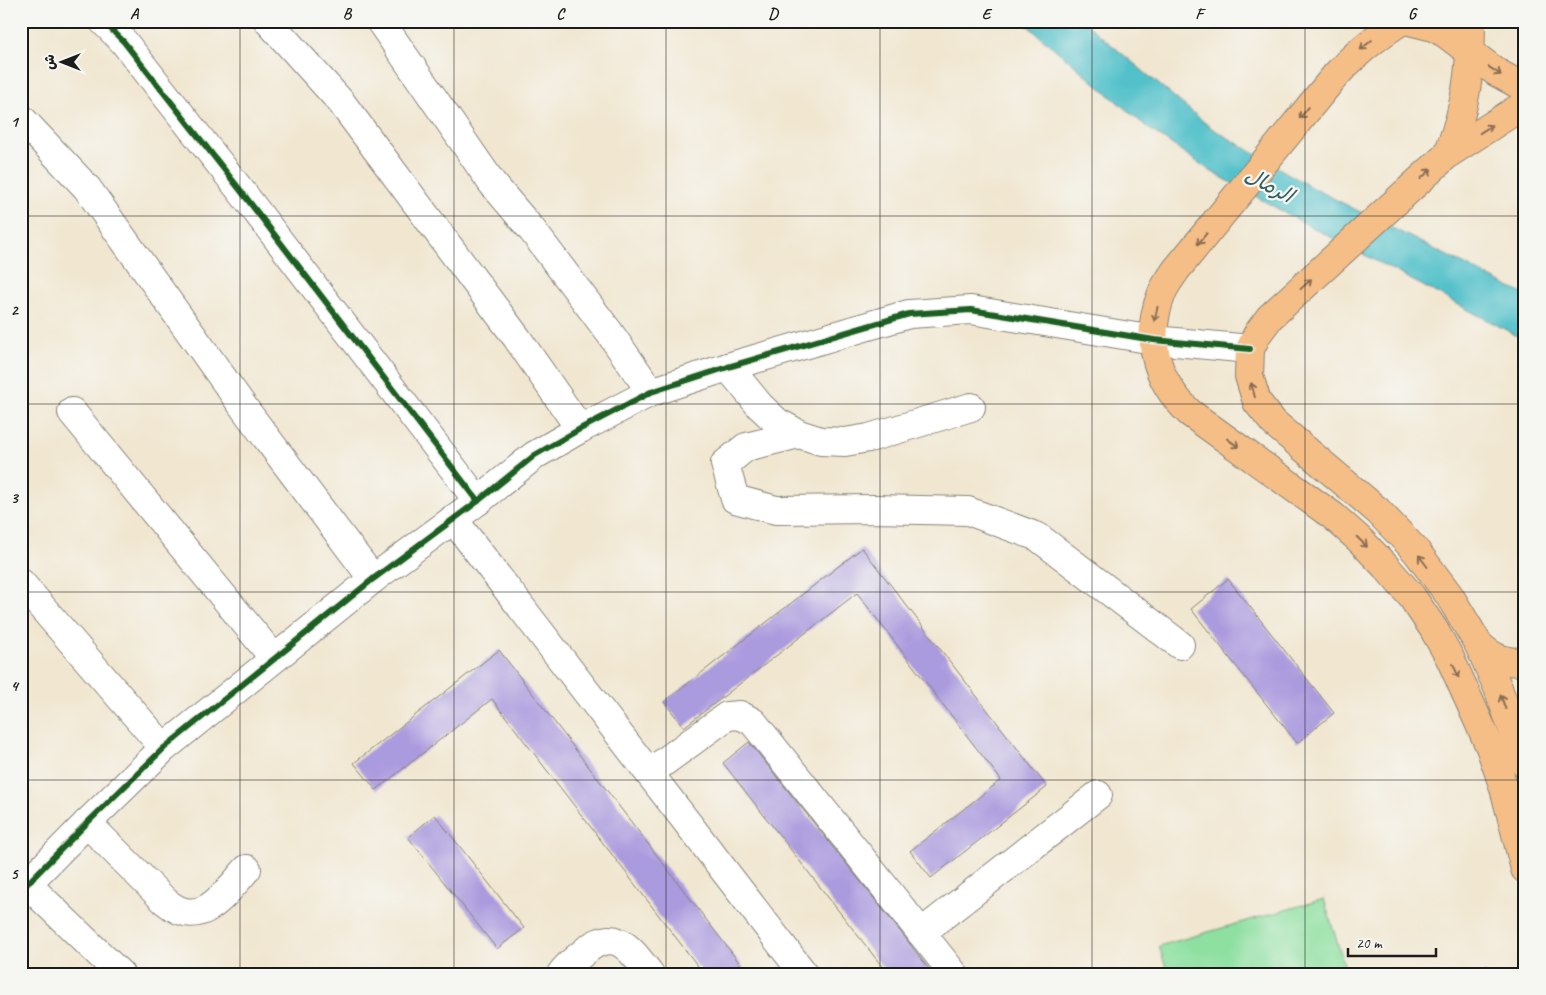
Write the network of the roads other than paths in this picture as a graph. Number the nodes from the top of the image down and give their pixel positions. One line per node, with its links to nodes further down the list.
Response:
1 (103, 21): 20 (street)
2 (268, 21): 18 (street)
3 (380, 21): 15 (street)
4 (1401, 21): 12 (highway, one-way to 12)
5 (1409, 21): 7 (highway)
6 (1471, 21): 7 (highway)
7 (1471, 52): 8 (highway, one-way to 8); 11 (highway)
8 (1525, 88)
9 (1525, 104): 11 (highway, one-way to 9)
10 (21, 118): 22 (street)
11 (1448, 154): 13 (highway, one-way to 11)
12 (1154, 340): 13 (street); 14 (street); 33 (highway, one-way to 33)
13 (1250, 349): 25 (highway, one-way to 13)
14 (728, 367): 15 (street); 19 (street)
15 (651, 392): 18 (street)
16 (971, 407): 19 (street)
17 (72, 412): 26 (street)
18 (580, 429): 20 (street)
19 (799, 434): 24 (street)
20 (478, 501): 21 (street)
21 (453, 520): 22 (street); 30 (street)
22 (373, 579): 26 (street)
23 (21, 583): 28 (street)
24 (1180, 646)
25 (1479, 646): 27 (highway); 29 (highway, one-way to 25)
26 (274, 658): 28 (street)
27 (1525, 662)
28 (164, 748): 32 (street)
29 (1525, 764)
30 (649, 773): 36 (street); 40 (street)
31 (1098, 795): 36 (street)
32 (87, 823): 34 (street); 35 (street)
33 (1525, 868)
34 (247, 869)
35 (24, 887): 37 (street)
36 (921, 933): 41 (street)
37 (120, 974)
38 (561, 974): 39 (street)
39 (650, 974)
40 (804, 974)
41 (954, 974)

